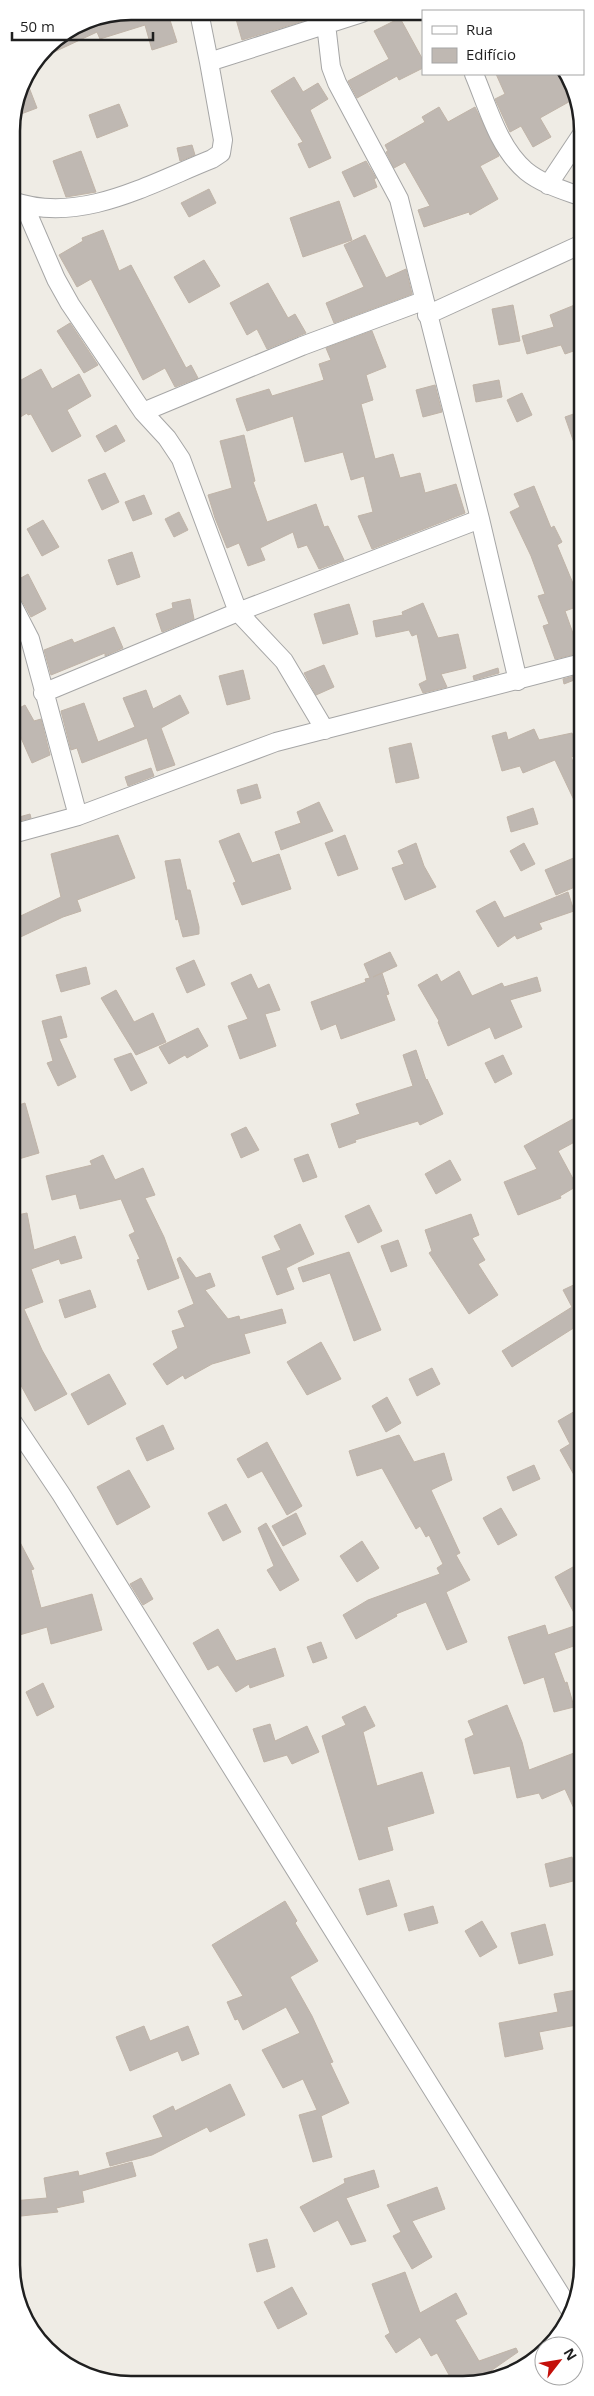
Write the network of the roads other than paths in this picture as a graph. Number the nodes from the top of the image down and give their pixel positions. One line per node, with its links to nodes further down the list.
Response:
1 (201, 20): 4 (street)
2 (339, 20): 3 (street)
3 (326, 24): 4 (street); 12 (street)
4 (209, 62): 9 (street)
5 (474, 75): 7 (street)
6 (574, 146): 7 (street)
7 (548, 185): 8 (street)
8 (574, 194)
9 (20, 203)
10 (20, 207): 13 (street)
11 (574, 247): 12 (street)
12 (425, 308): 13 (street); 14 (street)
13 (143, 412): 15 (street)
14 (480, 518): 15 (street); 18 (street)
15 (238, 612): 19 (street); 20 (street)
16 (20, 620): 19 (street)
17 (574, 665): 18 (street)
18 (518, 681): 20 (street)
19 (43, 693): 21 (street)
20 (325, 730): 21 (street)
21 (78, 816): 22 (street)
22 (20, 832)
23 (20, 1433): 24 (street)
24 (567, 2305)

